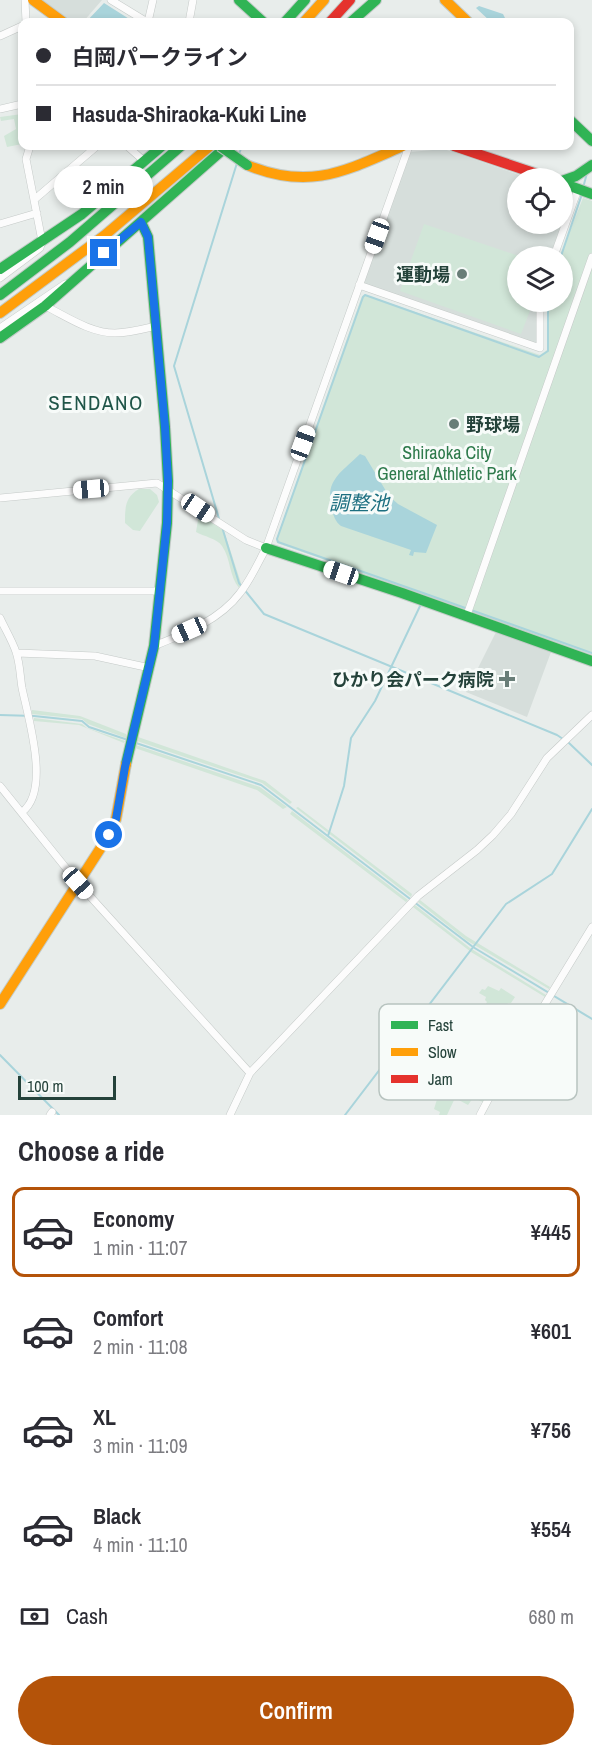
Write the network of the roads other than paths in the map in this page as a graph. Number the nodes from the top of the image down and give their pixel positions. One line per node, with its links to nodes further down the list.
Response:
1 (25, 0): 12 (street)
2 (33, 0): 13 (main road)
3 (111, 0): 14 (street)
4 (153, 0): 15 (street)
5 (193, 0): 16 (street)
6 (239, 0): 17 (main road)
7 (305, 0): 18 (main road)
8 (324, 0): 19 (main road)
9 (350, 0): 20 (main road)
10 (376, 0): 21 (main road)
11 (445, 0): 22 (main road)
12 (26, 18)
13 (58, 18)
14 (140, 18)
15 (148, 18)
16 (190, 18)
17 (259, 18)
18 (289, 18)
19 (308, 18)
20 (334, 18)
21 (356, 18)
22 (464, 18)
23 (18, 28): 24 (street)
24 (0, 36)
25 (18, 105): 26 (street)
26 (0, 109)
27 (574, 124): 28 (main road)
28 (592, 141)
29 (29, 150): 47 (street)
30 (92, 150): 47 (street)
31 (132, 150): 40 (street)
32 (157, 150): 40 (main road)
33 (176, 150): 58 (main road)
34 (205, 150): 61 (main road)
35 (222, 150): 49 (main road)
36 (226, 150): 37 (main road, bridge)
37 (393, 150)
38 (408, 150): 57 (street)
39 (466, 150): 42 (main road)
40 (144, 161): 51 (main road)
41 (592, 165): 43 (main road)
42 (519, 168)
43 (573, 177)
44 (573, 187): 45 (main road)
45 (578, 189): 46 (main road); 52 (street)
46 (592, 194)
47 (35, 199): 48 (street)
48 (37, 213): 50 (street); 51 (street)
49 (141, 222): 56 (main road); 62 (main road)
50 (0, 224)
51 (42, 242): 54 (main road); 55 (street)
52 (558, 246)
53 (592, 257): 70 (street)
54 (0, 269)
55 (0, 278)
56 (70, 282): 59 (main road); 63 (street)
57 (359, 285): 60 (street); 67 (street)
58 (0, 295)
59 (45, 306): 62 (street); 64 (main road)
60 (540, 312)
61 (0, 313)
62 (156, 326): 65 (main road)
63 (0, 328)
64 (0, 338)
65 (168, 489): 66 (street); 67 (street); 69 (main road)
66 (0, 498)
67 (266, 548): 72 (street); 74 (main road)
68 (0, 591): 69 (street)
69 (159, 591): 72 (main road)
70 (468, 612)
71 (0, 618): 73 (street)
72 (154, 646): 75 (main road)
73 (17, 653): 75 (street); 78 (street)
74 (592, 661)
75 (150, 668): 79 (main road)
76 (592, 715): 83 (street)
77 (0, 786): 78 (street)
78 (22, 812): 79 (street)
79 (78, 883): 81 (main road); 83 (street)
80 (592, 927): 82 (street)
81 (0, 1004)
82 (546, 1004)
83 (250, 1073): 85 (street)
84 (488, 1100): 86 (street)
85 (230, 1115)
86 (480, 1115)

